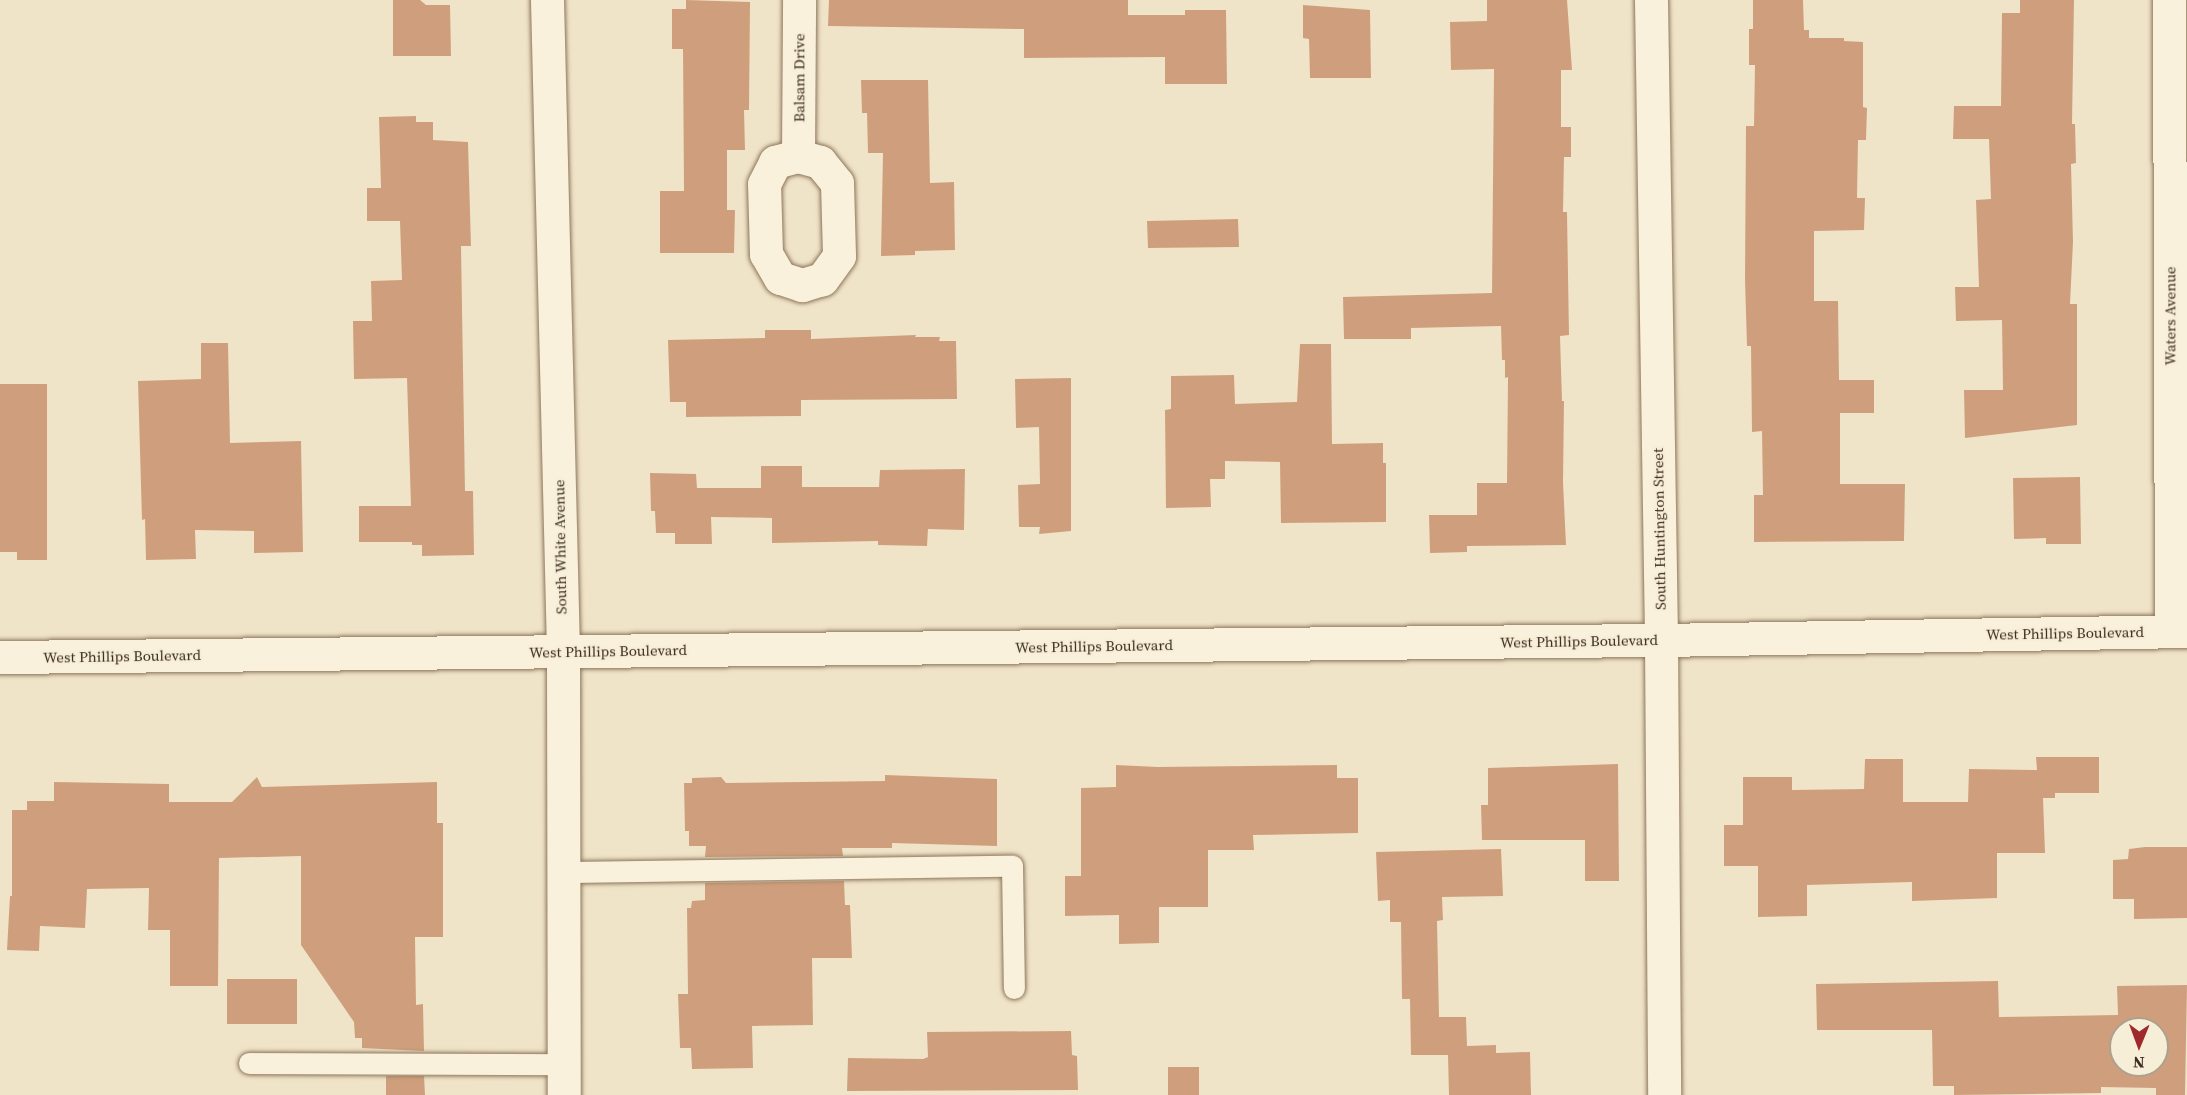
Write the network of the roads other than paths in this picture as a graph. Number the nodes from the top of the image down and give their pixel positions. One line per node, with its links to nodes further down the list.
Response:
1 (547, 0): 8 (street, South White Avenue)
2 (799, 0): 5 (street, Balsam Drive)
3 (1651, 0): 7 (street, South Huntington Street)
4 (2169, 0): 6 (street, Waters Avenue)
5 (798, 156)
6 (2179, 631): 7 (street, West Phillips Boulevard)
7 (1661, 640): 8 (street, West Phillips Boulevard); 14 (street, South Huntington Street)
8 (563, 652): 9 (street, West Phillips Boulevard); 10 (street, South White Avenue)
9 (0, 657)
10 (563, 873): 11 (lane); 13 (street, South White Avenue)
11 (1014, 988)
12 (249, 1063): 13 (lane)
13 (563, 1080)
14 (1664, 1095)

